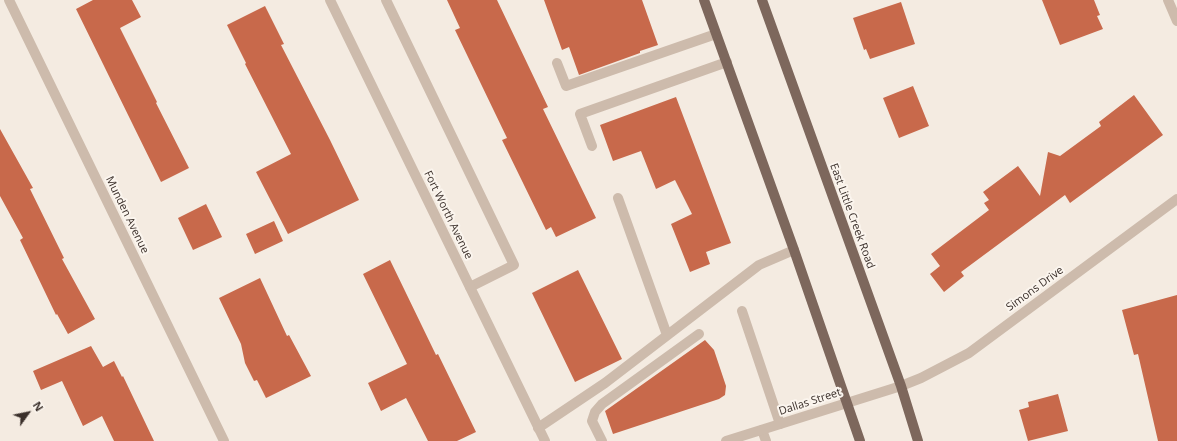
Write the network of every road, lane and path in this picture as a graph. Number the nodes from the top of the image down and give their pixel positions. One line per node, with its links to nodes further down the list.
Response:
1 (9, 0): 24 (street, Munden Avenue)
2 (330, 0): 15 (street, Fort Worth Avenue)
3 (386, 0): 15 (street)
4 (704, 0): 8 (main road)
5 (762, 0): 19 (main road, East Little Creek Road)
6 (1168, 0): 7 (street)
7 (1177, 21)
8 (716, 34): 9 (street); 10 (main road)
9 (557, 62)
10 (727, 62): 11 (street); 14 (main road)
11 (592, 146)
12 (618, 198): 18 (street)
13 (1177, 200): 19 (street, Simons Drive)
14 (794, 250): 18 (street); 20 (main road)
15 (470, 287): 22 (street, Fort Worth Avenue)
16 (742, 311): 21 (street)
17 (699, 334): 26 (street)
18 (667, 336): 22 (street)
19 (901, 386): 20 (street, Dallas Street); 30 (main road, East Little Creek Road)
20 (847, 402): 21 (street, Dallas Street); 29 (main road)
21 (780, 424): 23 (street, Dallas Street)
22 (538, 428): 25 (street, Fort Worth Avenue)
23 (762, 430): 27 (street, Dallas Street); 28 (street)
24 (224, 441)
25 (545, 441)
26 (602, 441)
27 (726, 441)
28 (766, 441)
29 (860, 441)
30 (918, 441)

